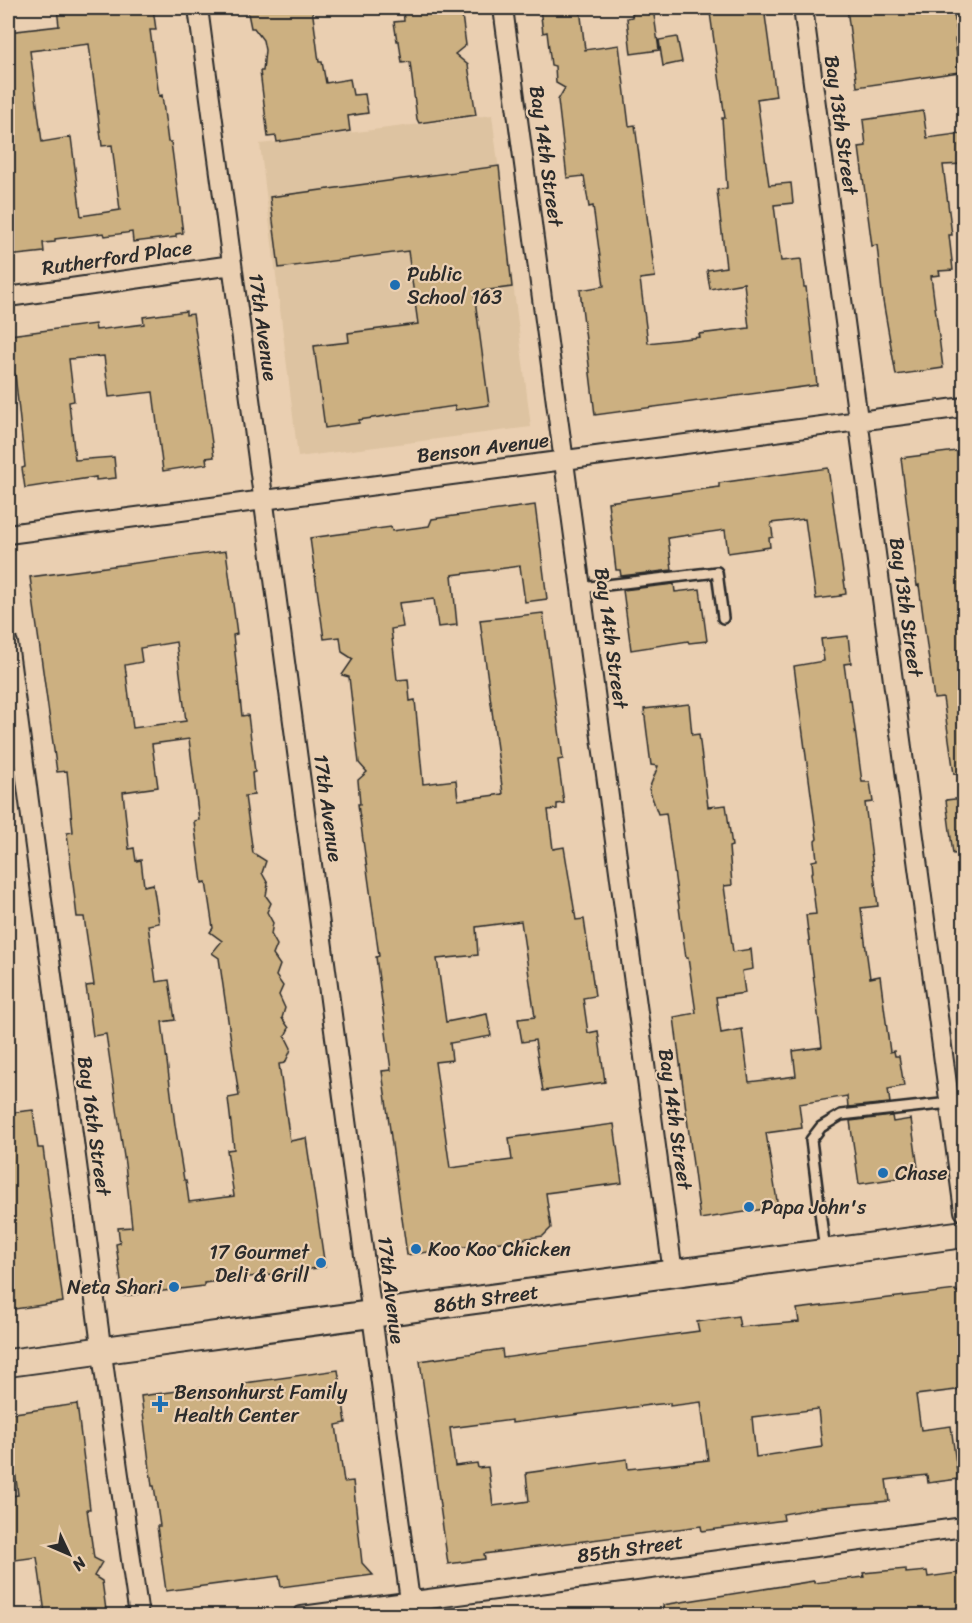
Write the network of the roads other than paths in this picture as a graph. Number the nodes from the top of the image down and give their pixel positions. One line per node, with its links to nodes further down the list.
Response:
1 (198, 8): 4 (street, 17th Avenue)
2 (503, 8): 8 (street, Bay 14th Street)
3 (803, 8): 7 (street, Bay 13th Street)
4 (232, 265): 5 (street, Rutherford Place); 9 (street, 17th Avenue)
5 (8, 297)
6 (964, 407): 7 (street, Benson Avenue)
7 (858, 421): 8 (street, Benson Avenue); 14 (street, Bay 13th Street)
8 (564, 460): 9 (street, Benson Avenue); 11 (street, Bay 14th Street)
9 (264, 500): 10 (street, Benson Avenue); 19 (street, 17th Avenue)
10 (8, 534)
11 (581, 588): 12 (lane); 18 (street, Bay 14th Street)
12 (723, 618)
13 (8, 643): 20 (street, Bay 16th Street)
14 (950, 1103): 15 (street, Bay 13th Street); 17 (lane)
15 (964, 1211)
16 (964, 1234): 17 (main road, 86th Street)
17 (825, 1253): 18 (main road, 86th Street)
18 (673, 1274): 19 (main road, 86th Street)
19 (372, 1314): 20 (main road, 86th Street); 23 (street, 17th Avenue)
20 (101, 1350): 21 (main road, 86th Street); 24 (street, Bay 16th Street)
21 (8, 1362)
22 (964, 1527): 23 (street, 85th Street)
23 (411, 1608): 25 (street, 85th Street)
24 (139, 1616)
25 (302, 1616)

